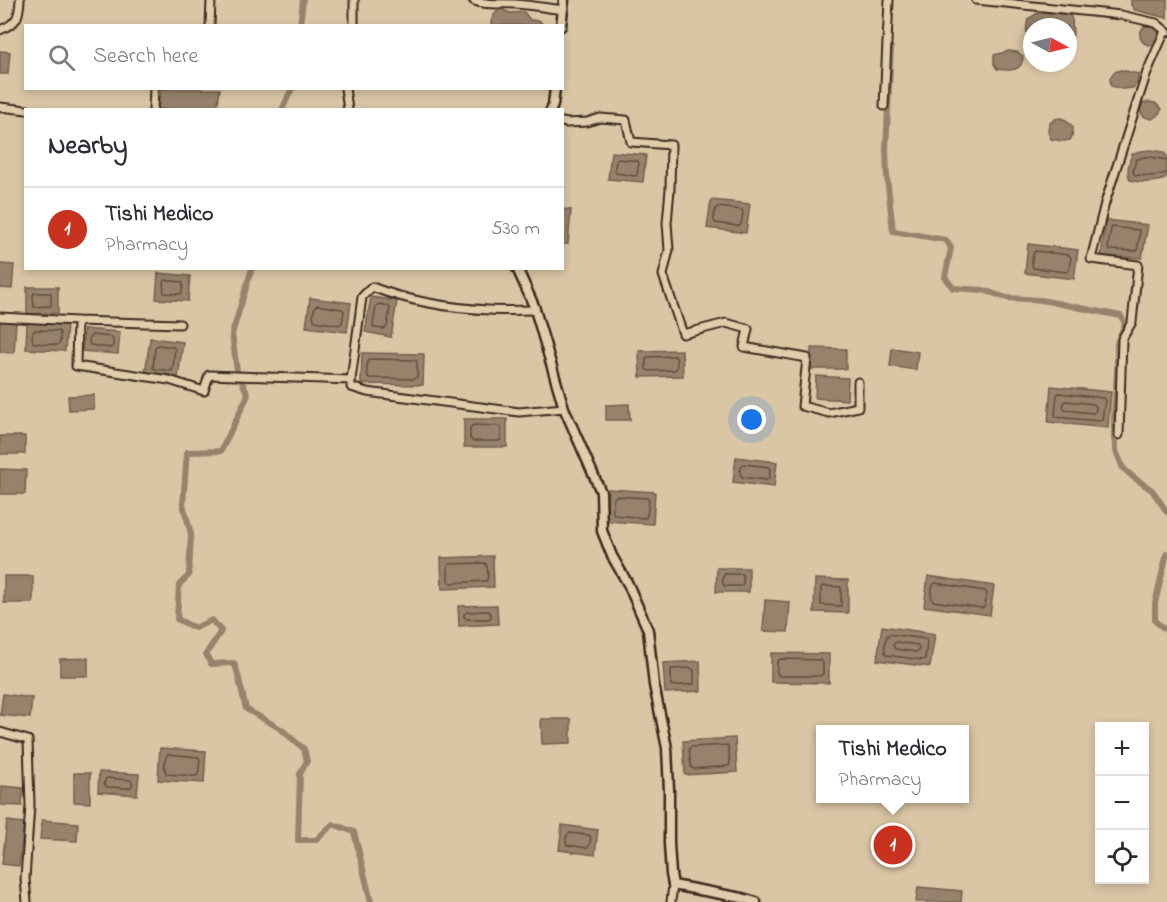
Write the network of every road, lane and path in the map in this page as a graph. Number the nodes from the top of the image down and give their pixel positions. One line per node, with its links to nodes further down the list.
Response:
1 (21, 0): 12 (street)
2 (212, 0): 9 (street)
3 (354, 0): 10 (street)
4 (473, 0): 8 (street)
5 (564, 0): 8 (street)
6 (889, 0): 17 (street)
7 (976, 0): 13 (street)
8 (562, 10): 11 (street)
9 (210, 24)
10 (354, 24)
11 (561, 24)
12 (0, 30)
13 (1166, 31): 32 (street)
14 (154, 90): 19 (street)
15 (345, 90): 20 (street)
16 (555, 90): 21 (street)
17 (884, 106)
18 (0, 107): 22 (street)
19 (153, 108)
20 (348, 108)
21 (552, 108)
22 (24, 110)
23 (564, 122): 30 (street)
24 (518, 270): 25 (street)
25 (535, 310): 29 (street); 31 (street)
26 (0, 317): 27 (street)
27 (77, 321): 28 (street); 29 (street)
28 (180, 324)
29 (351, 380): 31 (street)
30 (858, 382)
31 (564, 408): 34 (street)
32 (1119, 435)
33 (0, 732): 35 (street)
34 (673, 885): 36 (street); 37 (street)
35 (27, 902)
36 (671, 902)
37 (756, 902)

